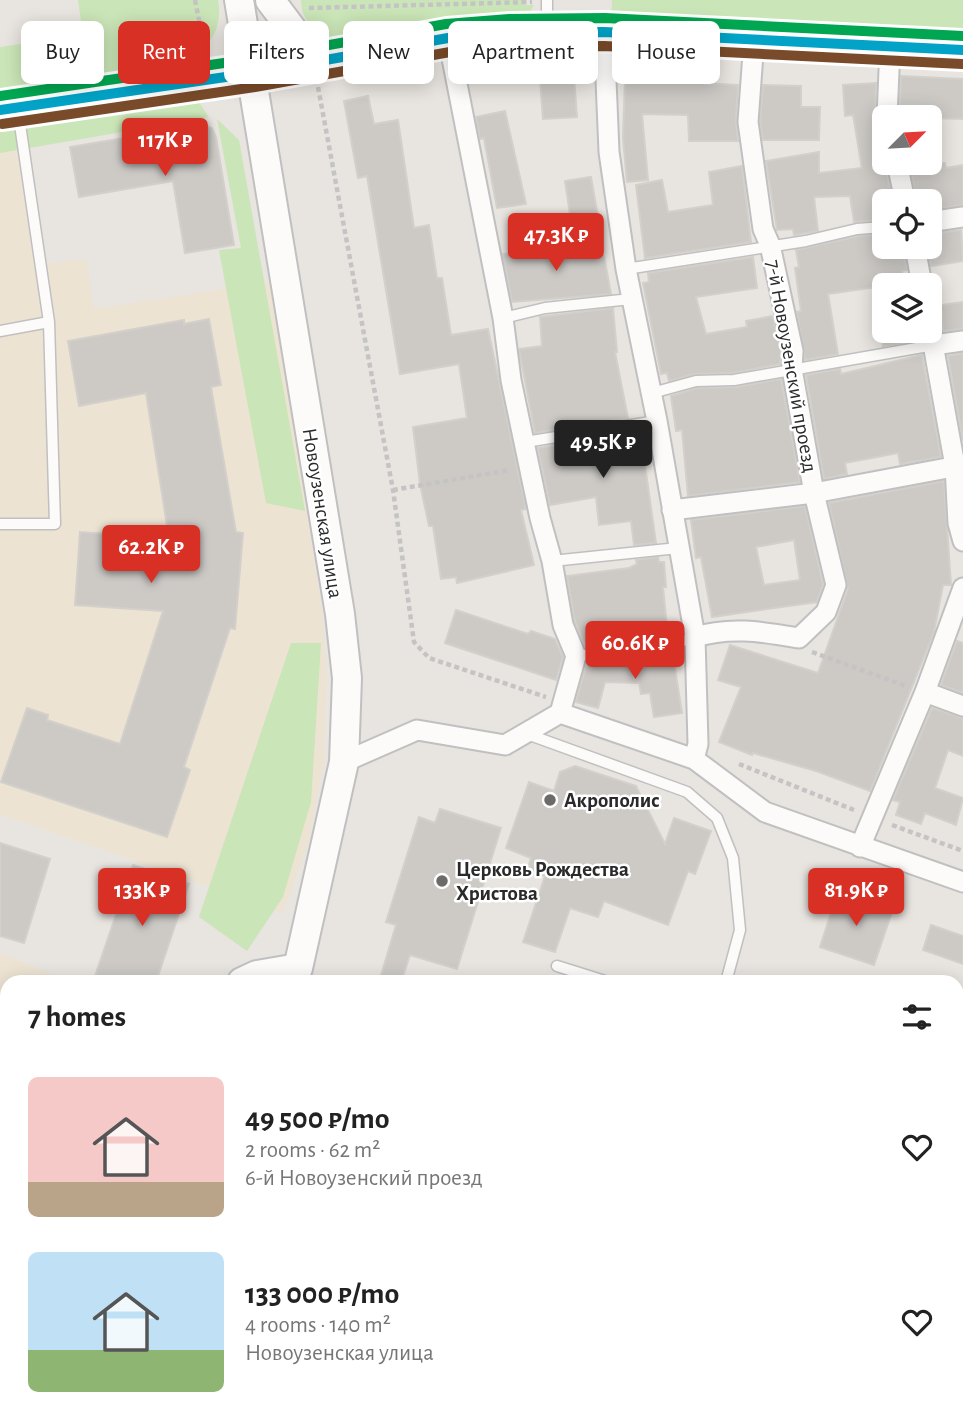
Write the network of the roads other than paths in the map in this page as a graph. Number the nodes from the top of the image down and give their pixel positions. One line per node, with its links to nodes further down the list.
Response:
1 (239, 0): 4 (main road, Новоузенская улица)
2 (270, 0): 5 (main road)
3 (547, 0): 6 (lane)
4 (243, 21)
5 (286, 21)
6 (547, 21)
7 (598, 32): 8 (main road)
8 (604, 32): 10 (main road); 23 (street)
9 (448, 38): 13 (main road)
10 (754, 40): 11 (main road); 22 (street, 7-й Новоузенский проезд)
11 (890, 47): 12 (main road); 17 (street)
12 (963, 50)
13 (329, 58)
14 (224, 76): 18 (main road)
15 (255, 84): 49 (main road, Новоузенская улица)
16 (457, 84): 25 (street)
17 (888, 105)
18 (9, 108): 26 (lane)
19 (963, 217): 20 (street)
20 (942, 220)
21 (872, 230): 22 (lane)
22 (770, 245): 23 (lane); 30 (street, 7-й Новоузенский проезд)
23 (626, 270): 24 (street)
24 (631, 299): 25 (lane); 31 (street)
25 (503, 318): 33 (street)
26 (49, 322): 27 (lane); 37 (lane)
27 (0, 331)
28 (963, 341): 29 (street)
29 (934, 345): 30 (lane); 34 (street)
30 (792, 369): 31 (lane); 35 (street, 7-й Новоузенский проезд)
31 (652, 393): 32 (street)
32 (657, 421): 33 (lane); 36 (street)
33 (525, 442): 40 (street)
34 (959, 466): 35 (street); 38 (street)
35 (814, 493): 36 (street); 42 (street, 7-й Новоузенский проезд)
36 (672, 510): 39 (street)
37 (0, 524)
38 (963, 541)
39 (678, 548): 40 (lane); 42 (street)
40 (552, 561): 43 (street)
41 (963, 588): 44 (street)
42 (695, 637): 43 (lane); 48 (street)
43 (576, 656): 46 (street)
44 (925, 692): 45 (street); 50 (street)
45 (963, 706)
46 (562, 708): 47 (street); 48 (street)
47 (527, 734): 49 (street); 56 (lane)
48 (696, 752): 50 (street)
49 (344, 762): 54 (main road, Новоузенская улица)
50 (860, 848): 51 (street)
51 (963, 882)
52 (557, 966): 55 (lane)
53 (257, 975): 54 (main road, Новоузенская улица)
54 (305, 975)
55 (586, 975)
56 (728, 975)

